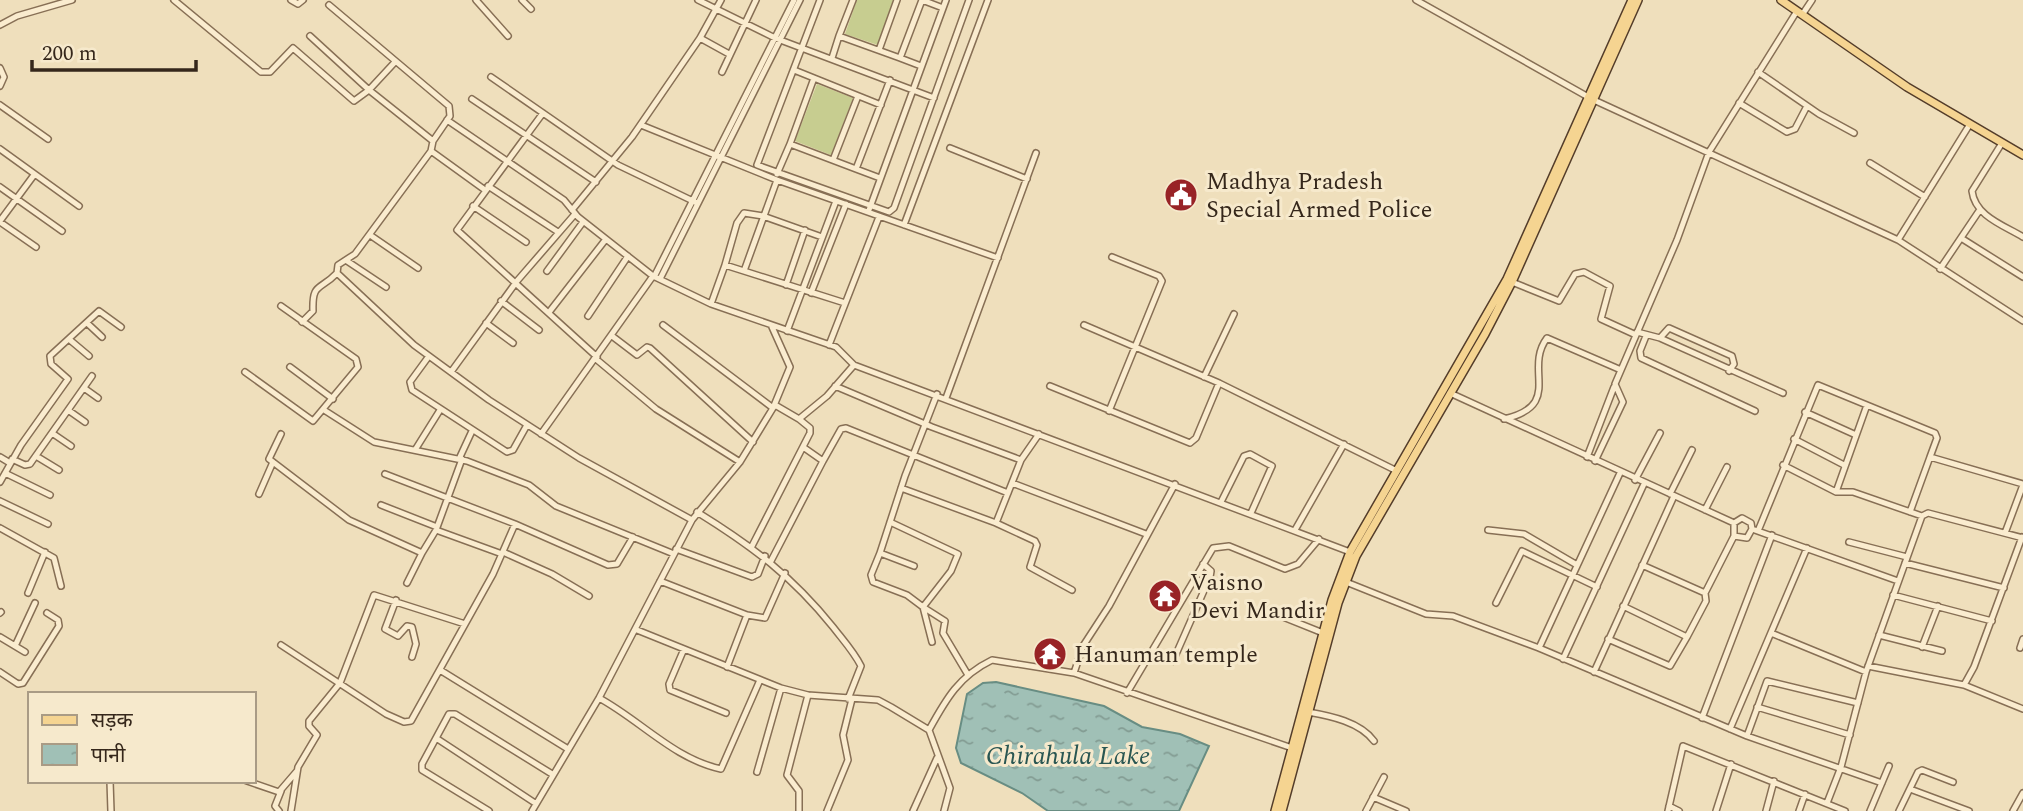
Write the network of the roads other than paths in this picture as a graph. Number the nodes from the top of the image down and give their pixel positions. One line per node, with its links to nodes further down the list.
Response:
1 (72, 0): 24 (street)
2 (174, 0): 53 (street)
3 (291, 0): 4 (street)
4 (303, 0)
5 (476, 0): 33 (street)
6 (522, 0): 27 (street)
7 (698, 0): 28 (street)
8 (720, 0): 28 (street)
9 (756, 0): 30 (street)
10 (794, 0): 36 (street)
11 (800, 0): 36 (street)
12 (820, 0): 37 (street)
13 (853, 0): 34 (street)
14 (897, 0): 38 (street)
15 (922, 0): 26 (street); 41 (street)
16 (946, 0): 26 (street)
17 (969, 0): 55 (street)
18 (988, 0): 105 (street)
19 (1416, 0): 57 (street)
20 (1632, 0): 57 (main road)
21 (1638, 0): 57 (main road)
22 (1781, 0): 29 (main road)
23 (1812, 0): 29 (street)
24 (50, 3): 31 (street)
25 (329, 5): 42 (street)
26 (943, 8): 43 (street)
27 (531, 9)
28 (716, 9): 30 (street); 35 (street)
29 (1800, 13): 47 (street); 65 (main road)
30 (744, 23): 36 (street); 39 (street)
31 (0, 25)
32 (310, 36): 53 (street)
33 (508, 36)
34 (839, 36): 38 (street); 40 (street)
35 (700, 38): 39 (street); 64 (street)
36 (778, 38): 37 (street); 78 (street)
37 (802, 47): 40 (street); 45 (street)
38 (879, 50): 41 (street)
39 (729, 54): 46 (street)
40 (832, 58): 50 (street)
41 (900, 58): 43 (street)
42 (395, 62): 53 (street); 63 (street)
43 (921, 66): 52 (street)
44 (0, 68): 51 (street)
45 (794, 70): 49 (street); 85 (street)
46 (722, 72)
47 (1758, 72): 58 (street); 61 (street)
48 (491, 77): 62 (street)
49 (814, 78): 54 (street); 71 (street)
50 (890, 80): 52 (street); 60 (street)
51 (0, 86)
52 (913, 89): 55 (street); 86 (street)
53 (369, 90): 69 (street)
54 (858, 96): 60 (street); 79 (street)
55 (934, 98): 98 (street)
56 (472, 99): 67 (street)
57 (1593, 99): 75 (street); 130 (main road); 226 (main road)
58 (1738, 103): 61 (street); 75 (street)
59 (0, 105): 68 (street)
60 (881, 105): 83 (street)
61 (1807, 106): 66 (street)
62 (543, 113): 67 (street); 80 (street)
63 (447, 120): 69 (street); 81 (street)
64 (641, 124): 78 (street); 80 (street)
65 (1970, 124): 70 (main road); 91 (street)
66 (1854, 133)
67 (525, 135): 81 (street); 88 (street)
68 (48, 139)
69 (433, 141): 74 (street)
70 (2002, 143): 77 (main road); 99 (street)
71 (790, 144): 79 (street); 85 (street)
72 (950, 148): 87 (street)
73 (0, 149): 84 (street)
74 (431, 151): 90 (street); 109 (street)
75 (1709, 152): 114 (street); 152 (street)
76 (1036, 153): 87 (street)
77 (2023, 155)
78 (719, 156): 85 (street); 94 (street); 127 (street)
79 (833, 160): 83 (street)
80 (613, 161): 88 (street); 94 (street)
81 (506, 162): 90 (street); 100 (street)
82 (1870, 163): 91 (street)
83 (856, 169): 86 (street)
84 (34, 175): 92 (street); 96 (street)
85 (777, 177): 93 (street); 98 (street); 101 (street)
86 (880, 178): 98 (street)
87 (1027, 179): 119 (street)
88 (596, 182): 100 (street)
89 (0, 187): 92 (street)
90 (487, 188): 97 (street); 108 (street)
91 (1925, 197): 114 (street)
92 (16, 199): 103 (street); 107 (street)
93 (836, 201): 95 (street); 110 (street)
94 (695, 202): 127 (street)
95 (846, 204): 98 (street); 134 (street)
96 (79, 206)
97 (473, 206): 115 (street); 129 (street)
98 (869, 210): 102 (street)
99 (1979, 211): 111 (street); 112 (street)
100 (573, 212): 104 (street); 108 (street)
101 (763, 216): 106 (street); 121 (street); 125 (street)
102 (878, 217): 105 (street); 136 (street)
103 (0, 221): 116 (street)
104 (583, 222): 113 (street); 124 (street)
105 (904, 225): 119 (street)
106 (805, 230): 110 (street); 131 (street)
107 (62, 231)
108 (558, 232): 129 (street)
109 (370, 235): 120 (street); 122 (street)
110 (822, 237): 133 (street)
111 (2023, 237)
112 (1961, 238): 123 (street); 128 (street)
113 (606, 239): 117 (street); 139 (street)
114 (1898, 240): 123 (street)
115 (526, 242)
116 (36, 247)
117 (628, 256): 127 (street); 141 (street)
118 (1112, 257): 160 (street)
119 (998, 258): 181 (street)
120 (347, 261): 126 (street); 132 (street)
121 (725, 265): 125 (street); 137 (street)
122 (418, 268)
123 (1940, 269): 142 (street)
124 (547, 271)
125 (744, 271): 131 (street)
126 (337, 273): 143 (street); 162 (street)
127 (656, 277): 137 (street); 155 (street)
128 (2023, 277)
129 (517, 281): 135 (street); 139 (street)
130 (1512, 282): 152 (street); 177 (main road)
131 (786, 285): 133 (street)
132 (386, 287)
133 (802, 290): 134 (street); 151 (street)
134 (811, 293): 136 (street)
135 (501, 301): 145 (street); 150 (street)
136 (845, 303): 159 (street)
137 (711, 304): 149 (street)
138 (281, 306): 143 (street)
139 (550, 311): 163 (street)
140 (1234, 314): 171 (street)
141 (588, 316)
142 (2023, 320)
143 (302, 322): 182 (street)
144 (87, 323): 148 (street); 154 (street); 157 (street)
145 (486, 323): 158 (street); 169 (street)
146 (663, 325): 184 (street)
147 (1084, 325): 160 (street)
148 (121, 327)
149 (772, 327): 151 (street); 184 (street)
150 (539, 330)
151 (787, 331): 159 (street)
152 (1637, 333): 153 (street); 166 (street)
153 (1646, 336): 156 (street); 189 (street)
154 (102, 337)
155 (612, 337): 163 (street); 204 (street)
156 (1660, 338): 167 (street); 167 (street)
157 (70, 340): 161 (street); 217 (street)
158 (513, 343)
159 (829, 345): 164 (street)
160 (1134, 346): 171 (street); 188 (street)
161 (89, 356)
162 (429, 356): 169 (street); 187 (street)
163 (597, 358): 201 (street); 221 (street)
164 (854, 365): 173 (street); 179 (street)
165 (290, 367): 182 (street)
166 (1621, 370): 175 (street); 192 (street)
167 (1729, 370): 178 (street)
168 (244, 372): 186 (street)
169 (451, 372): 195 (street)
170 (92, 376): 176 (street)
171 (1204, 377): 172 (street)
172 (1219, 383): 188 (street); 205 (street)
173 (835, 386): 191 (street); 194 (street)
174 (1050, 386): 188 (street)
175 (1614, 387): 213 (street); 219 (street)
176 (84, 388): 180 (street); 185 (street)
177 (1450, 393): 192 (street); 288 (main road)
178 (1783, 393)
179 (937, 394): 181 (street); 194 (street)
180 (98, 398)
181 (946, 398): 200 (street)
182 (333, 400): 186 (street)
183 (1867, 404): 190 (street); 202 (street); 214 (street)
184 (774, 406): 191 (street); 204 (street)
185 (68, 410): 193 (street); 197 (street)
186 (324, 410): 208 (street)
187 (440, 410): 196 (street); 208 (street)
188 (1109, 411)
189 (1755, 411)
190 (1805, 412): 202 (street); 203 (street)
191 (799, 419): 207 (street)
192 (1504, 419): 213 (street)
193 (85, 422)
194 (924, 424): 210 (street); 216 (street)
195 (527, 425): 196 (street); 201 (street)
196 (472, 431): 215 (street)
197 (52, 433): 206 (street); 211 (street)
198 (1660, 433): 230 (street)
199 (281, 434): 220 (street)
200 (1039, 434): 216 (street); 233 (street)
201 (541, 435): 251 (street)
202 (1856, 435): 223 (street)
203 (1794, 439): 222 (street); 223 (street)
204 (753, 442): 221 (street)
205 (1344, 444): 226 (street); 259 (street)
206 (71, 446)
207 (803, 447): 218 (street); 270 (street)
208 (415, 450): 215 (street)
209 (1692, 450): 241 (street)
210 (912, 455): 218 (street); 236 (street); 238 (street)
211 (36, 456): 217 (street); 225 (street)
212 (0, 457): 217 (street)
213 (1587, 457): 219 (street)
214 (1930, 457): 235 (street); 248 (street)
215 (461, 459): 242 (street); 266 (street)
216 (1021, 460): 232 (street)
217 (11, 461): 227 (street)
218 (823, 461): 280 (street)
219 (1595, 461): 228 (street)
220 (273, 462): 239 (street); 275 (street)
221 (740, 462): 247 (street)
222 (1783, 465): 237 (street); 261 (street)
223 (1844, 465): 237 (street)
224 (1727, 467): 246 (street)
225 (59, 470)
226 (1396, 471): 274 (main road)
227 (5, 473): 231 (street); 240 (street)
228 (1620, 473): 230 (street); 282 (street)
229 (385, 474): 242 (street)
230 (1635, 480): 234 (street)
231 (0, 482)
232 (1012, 483): 238 (street); 263 (street)
233 (1175, 484): 244 (street); 263 (street)
234 (1644, 484): 241 (street); 292 (street)
235 (2023, 484): 262 (street)
236 (901, 488): 252 (street); 253 (street)
237 (1836, 492): 248 (street)
238 (1008, 493): 253 (street)
239 (259, 494)
240 (50, 495)
241 (1672, 495): 246 (street); 283 (street)
242 (449, 498): 256 (street); 258 (street)
243 (0, 501): 255 (street)
244 (1221, 502): 249 (street); 249 (street)
245 (381, 505): 258 (street)
246 (1705, 510): 254 (street)
247 (697, 512): 251 (street); 270 (street)
248 (1910, 512): 250 (street)
249 (1251, 513): 259 (street)
250 (1922, 516): 262 (street); 279 (street)
251 (692, 520): 273 (street)
252 (890, 522): 277 (street); 303 (street)
253 (996, 523): 294 (street)
254 (1734, 523): 261 (street); 265 (street)
255 (48, 524)
256 (515, 524): 266 (street); 276 (street)
257 (0, 528): 272 (street)
258 (437, 528): 275 (street); 276 (street)
259 (1295, 530): 268 (street)
260 (1488, 530): 282 (street)
261 (1755, 530): 264 (street); 265 (street)
262 (2005, 533): 267 (street)
263 (1146, 534): 335 (street)
264 (1772, 535): 271 (street); 350 (street)
265 (1734, 536): 296 (street)
266 (632, 537): 273 (street)
267 (2023, 538): 293 (street)
268 (1319, 539): 274 (street); 281 (street)
269 (1849, 542): 279 (street)
270 (752, 546): 278 (street)
271 (1807, 548): 289 (street); 312 (street)
272 (46, 552): 291 (street); 295 (street)
273 (675, 552): 278 (street); 287 (street)
274 (1350, 552): 288 (main road)
275 (422, 553): 290 (street)
276 (502, 553): 298 (street); 309 (street)
277 (880, 553): 284 (street); 303 (street)
278 (765, 556): 280 (street)
279 (1906, 560): 289 (street); 293 (street)
280 (771, 561): 285 (street)
281 (1203, 564): 329 (street); 341 (street)
282 (1577, 565): 286 (street)
283 (1642, 565): 296 (street); 302 (street)
284 (914, 566)
285 (785, 573): 307 (street); 344 (street)
286 (1573, 574): 292 (street); 301 (street); 322 (street)
287 (660, 580): 307 (street); 310 (street)
288 (1342, 581): 311 (main road); 322 (street); 349 (main road)
289 (1898, 581): 297 (street)
290 (407, 583)
291 (61, 586)
292 (1597, 587): 328 (street)
293 (2004, 588): 308 (street)
294 (1072, 590)
295 (28, 593)
296 (1705, 593): 314 (street)
297 (1893, 595): 304 (street); 313 (street)
298 (589, 596)
299 (396, 600): 309 (street); 327 (street); 338 (street)
300 (35, 603): 320 (street)
301 (1496, 604)
302 (1623, 606): 314 (street); 316 (street)
303 (923, 607): 318 (street); 336 (street)
304 (1938, 607): 308 (street); 321 (street)
305 (1263, 608): 311 (street)
306 (47, 613): 333 (street)
307 (747, 615): 330 (street)
308 (1992, 621): 339 (street)
309 (465, 624): 332 (street)
310 (636, 630): 324 (street); 343 (street)
311 (1323, 633): 358 (main road)
312 (1770, 633): 331 (street); 351 (street)
313 (1879, 635): 321 (street); 331 (street)
314 (1687, 636): 316 (street)
315 (0, 637): 320 (street)
316 (1608, 639): 334 (street)
317 (2023, 639): 323 (street)
318 (932, 642)
319 (281, 645): 338 (street)
320 (15, 646): 326 (street)
321 (1922, 647): 325 (street)
322 (1539, 648): 328 (street)
323 (2020, 648)
324 (684, 649): 330 (street); 348 (street)
325 (1942, 651)
326 (25, 652)
327 (412, 657)
328 (1563, 659): 334 (street)
329 (1173, 661)
330 (727, 667): 337 (street)
331 (1867, 669): 339 (street); 345 (street)
332 (440, 670): 338 (street); 357 (street)
333 (0, 672)
334 (1594, 672): 350 (street)
335 (1074, 673): 336 (street); 341 (street)
336 (968, 675): 352 (street)
337 (760, 680): 340 (street); 343 (street)
338 (340, 683): 363 (street)
339 (1964, 685): 347 (street)
340 (781, 688): 342 (street); 364 (street)
341 (1127, 693): 358 (street)
342 (808, 695): 344 (street); 385 (street)
343 (599, 698): 357 (street)
344 (850, 699): 352 (street); 386 (street)
345 (1858, 703): 346 (street); 353 (street)
346 (1757, 707): 353 (street); 354 (street)
347 (2023, 709)
348 (726, 712)
349 (1308, 712): 356 (street); 358 (main road)
350 (1702, 718): 351 (street)
351 (1730, 729): 354 (street)
352 (929, 730): 359 (street)
353 (1850, 735): 362 (street)
354 (1747, 736): 362 (street)
355 (436, 738): 365 (street); 377 (street); 383 (street)
356 (1374, 741)
357 (568, 748): 365 (street)
358 (1295, 749): 389 (main road); 390 (main road)
359 (937, 758): 387 (street); 388 (street)
360 (1731, 764): 367 (street); 379 (street); 394 (street)
361 (1889, 766): 371 (street)
362 (1841, 767): 371 (street); 378 (street)
363 (297, 771): 373 (street); 382 (street)
364 (757, 772)
365 (552, 775): 377 (street)
366 (1384, 777): 376 (street)
367 (1774, 781): 374 (street); 395 (street)
368 (1953, 782): 372 (street)
369 (110, 783): 380 (street)
370 (254, 783): 373 (street)
371 (1882, 783): 398 (street)
372 (1910, 789): 399 (street); 400 (street)
373 (281, 791): 381 (street)
374 (1805, 793): 378 (street); 396 (street)
375 (2023, 793): 401 (street)
376 (1373, 797): 391 (street); 392 (street)
377 (535, 803): 384 (street)
378 (1827, 803): 397 (street)
379 (1669, 808): 393 (street)
380 (111, 811)
381 (279, 811)
382 (291, 811)
383 (489, 811)
384 (532, 811)
385 (799, 811)
386 (827, 811)
387 (913, 811)
388 (944, 811)
389 (1275, 811)
390 (1282, 811)
391 (1366, 811)
392 (1406, 811)
393 (1679, 811)
394 (1716, 811)
395 (1766, 811)
396 (1799, 811)
397 (1845, 811)
398 (1870, 811)
399 (1899, 811)
400 (1969, 811)
401 (2013, 811)

